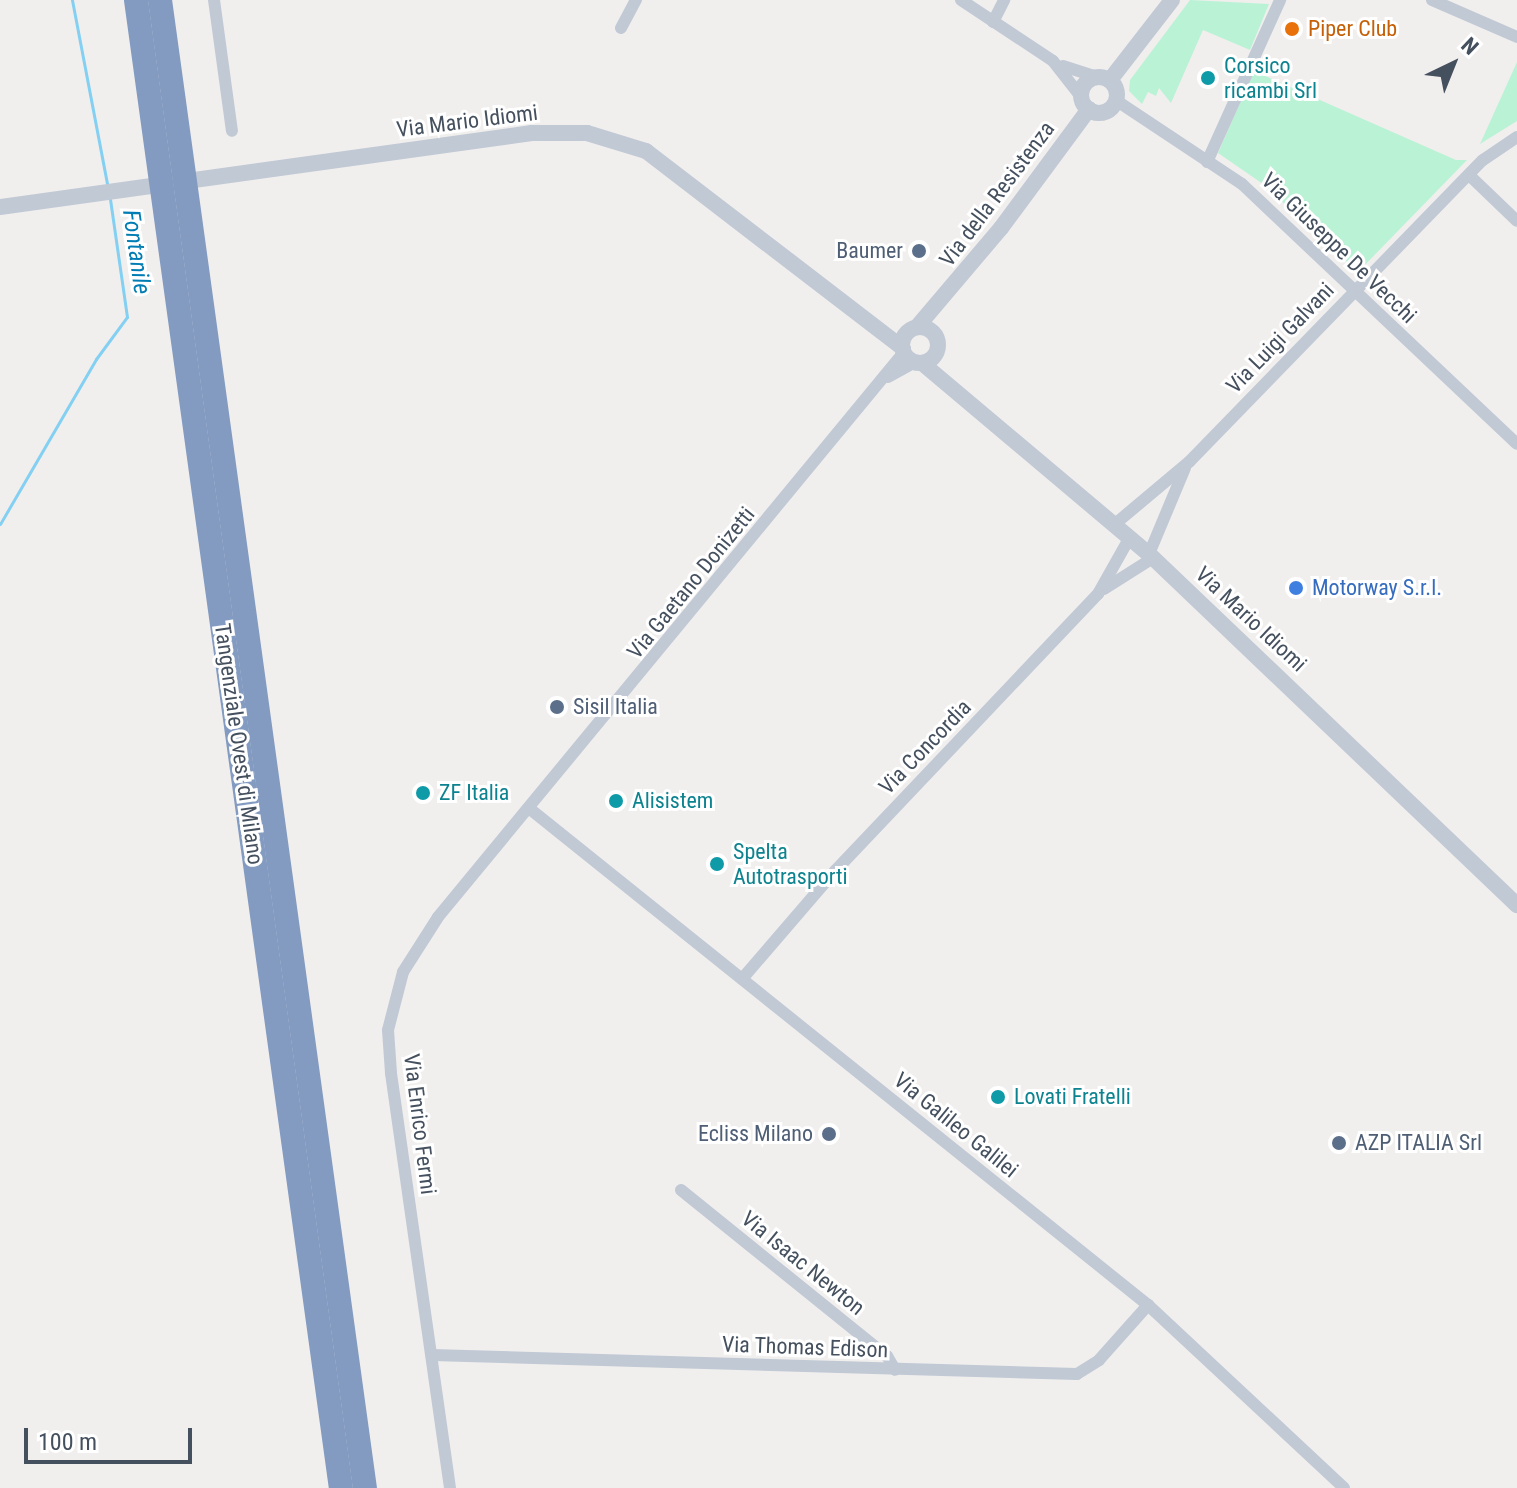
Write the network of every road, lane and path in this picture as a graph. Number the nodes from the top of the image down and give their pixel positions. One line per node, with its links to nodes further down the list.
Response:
1 (136, 0): 42 (highway, Tangenziale Ovest di Milano)
2 (160, 0): 43 (highway, Tangenziale Ovest di Milano)
3 (214, 0): 17 (street)
4 (636, 0): 11 (street)
5 (961, 0): 10 (street)
6 (1004, 0): 10 (street)
7 (1172, 0): 14 (street)
8 (1280, 0): 19 (street)
9 (1432, 0): 12 (street)
10 (993, 22): 13 (street)
11 (621, 28)
12 (1517, 37)
13 (1053, 61): 14 (street); 16 (street)
14 (1103, 78): 15 (street); 16 (street, Via della Resistenza)
15 (1117, 101): 16 (street); 19 (street, Via Giuseppe De Vecchi)
16 (1085, 103): 24 (street, Via della Resistenza)
17 (232, 131)
18 (1517, 137): 20 (street, Via Luigi Galvani)
19 (1207, 162): 23 (street, Via Giuseppe De Vecchi)
20 (1469, 175): 22 (street); 23 (street, Via Luigi Galvani)
21 (0, 207): 25 (street, Via Mario Idiomi)
22 (1517, 221)
23 (1354, 290): 29 (street, Via Giuseppe De Vecchi); 30 (street, Via Luigi Galvani)
24 (940, 305): 26 (street, Via della Resistenza); 27 (street, Via della Resistenza)
25 (879, 329): 26 (street); 28 (street, Via Mario Idiomi)
26 (913, 329): 27 (street); 28 (street)
27 (936, 336): 28 (street, Via della Resistenza)
28 (916, 356): 31 (street, Via Mario Idiomi); 35 (street, Via Gaetano Donizetti)
29 (1517, 444)
30 (1189, 462): 31 (street, Via Luigi Galvani); 33 (street, Via Luigi Galvani)
31 (1115, 524): 32 (street, Via Mario Idiomi)
32 (1130, 537): 33 (street, Via Mario Idiomi); 34 (street, Via Concordia)
33 (1151, 556): 34 (street); 36 (street, Via Mario Idiomi)
34 (1098, 594): 37 (street, Via Concordia)
35 (530, 809): 37 (street, Via Galileo Galilei); 40 (street, Via Enrico Fermi)
36 (1517, 905)
37 (742, 979): 39 (street, Via Galileo Galilei)
38 (681, 1190): 41 (street, Via Isaac Newton)
39 (1148, 1305): 41 (street, Via Thomas Edison); 45 (street, Via Galileo Galilei)
40 (432, 1355): 41 (street, Via Thomas Edison); 44 (street, Via Enrico Fermi)
41 (895, 1370)
42 (341, 1488)
43 (365, 1488)
44 (450, 1488)
45 (1344, 1488)

